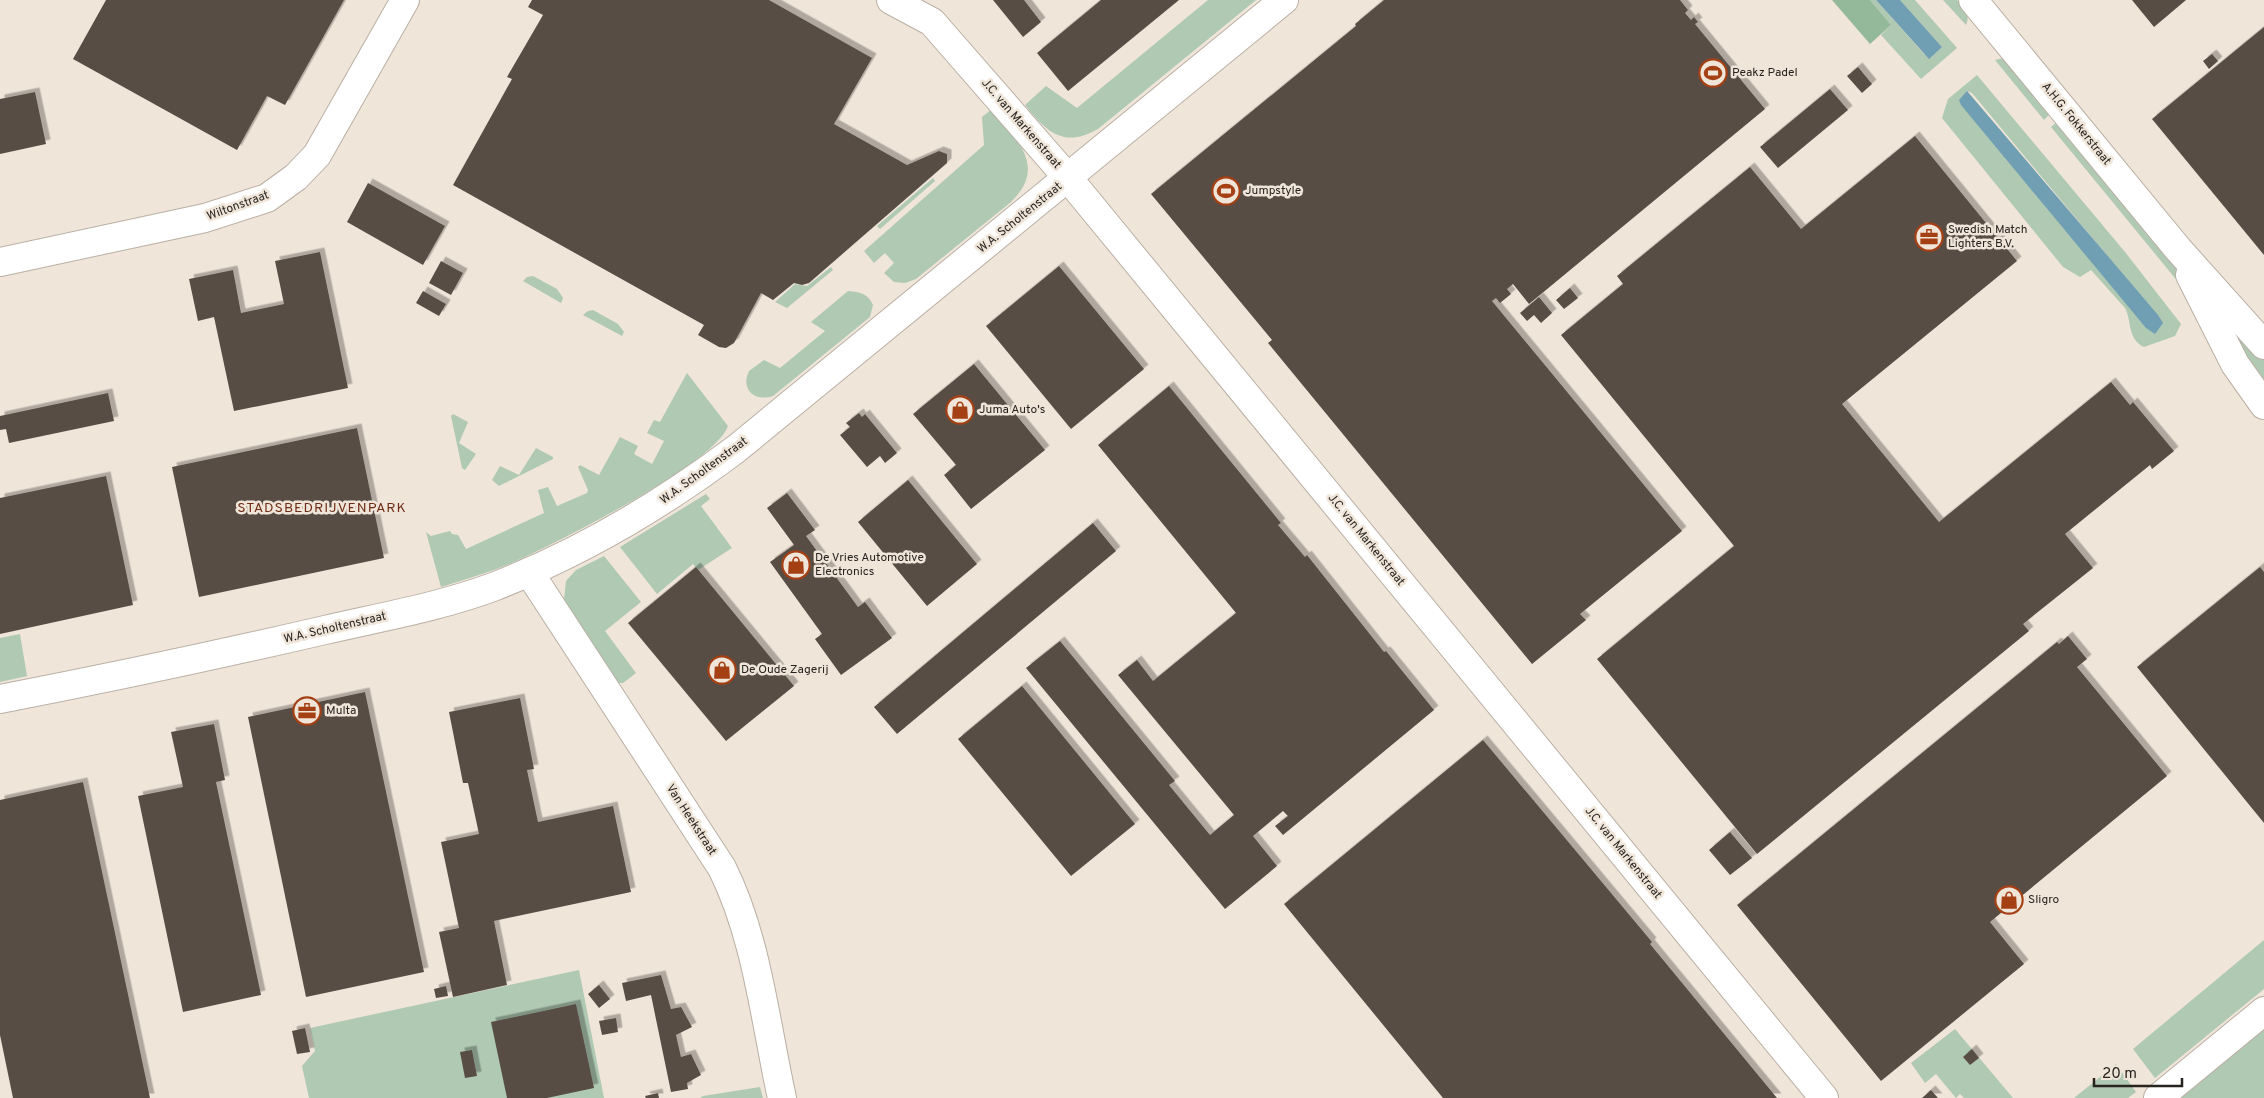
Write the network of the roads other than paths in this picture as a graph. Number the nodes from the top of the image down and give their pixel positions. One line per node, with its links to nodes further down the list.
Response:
1 (405, 0): 7 (street, Wiltonstraat)
2 (891, 0): 5 (street, J.C. van Markenstraat)
3 (1284, 0): 5 (street, W.A. Scholtenstraat)
4 (1973, 0): 6 (street, A.H.G. Fokkerstraat)
5 (1068, 178): 10 (street, W.A. Scholtenstraat); 14 (street, J.C. van Markenstraat)
6 (2178, 249): 8 (street, A.H.G. Fokkerstraat); 9 (street, A.H.G. Fokkerstraat)
7 (0, 262)
8 (2264, 345)
9 (2264, 405)
10 (529, 572): 11 (street, W.A. Scholtenstraat); 13 (street, Van Heekstraat)
11 (0, 699)
12 (2264, 1011): 15 (street)
13 (782, 1098)
14 (1824, 1098)
15 (2158, 1098)

